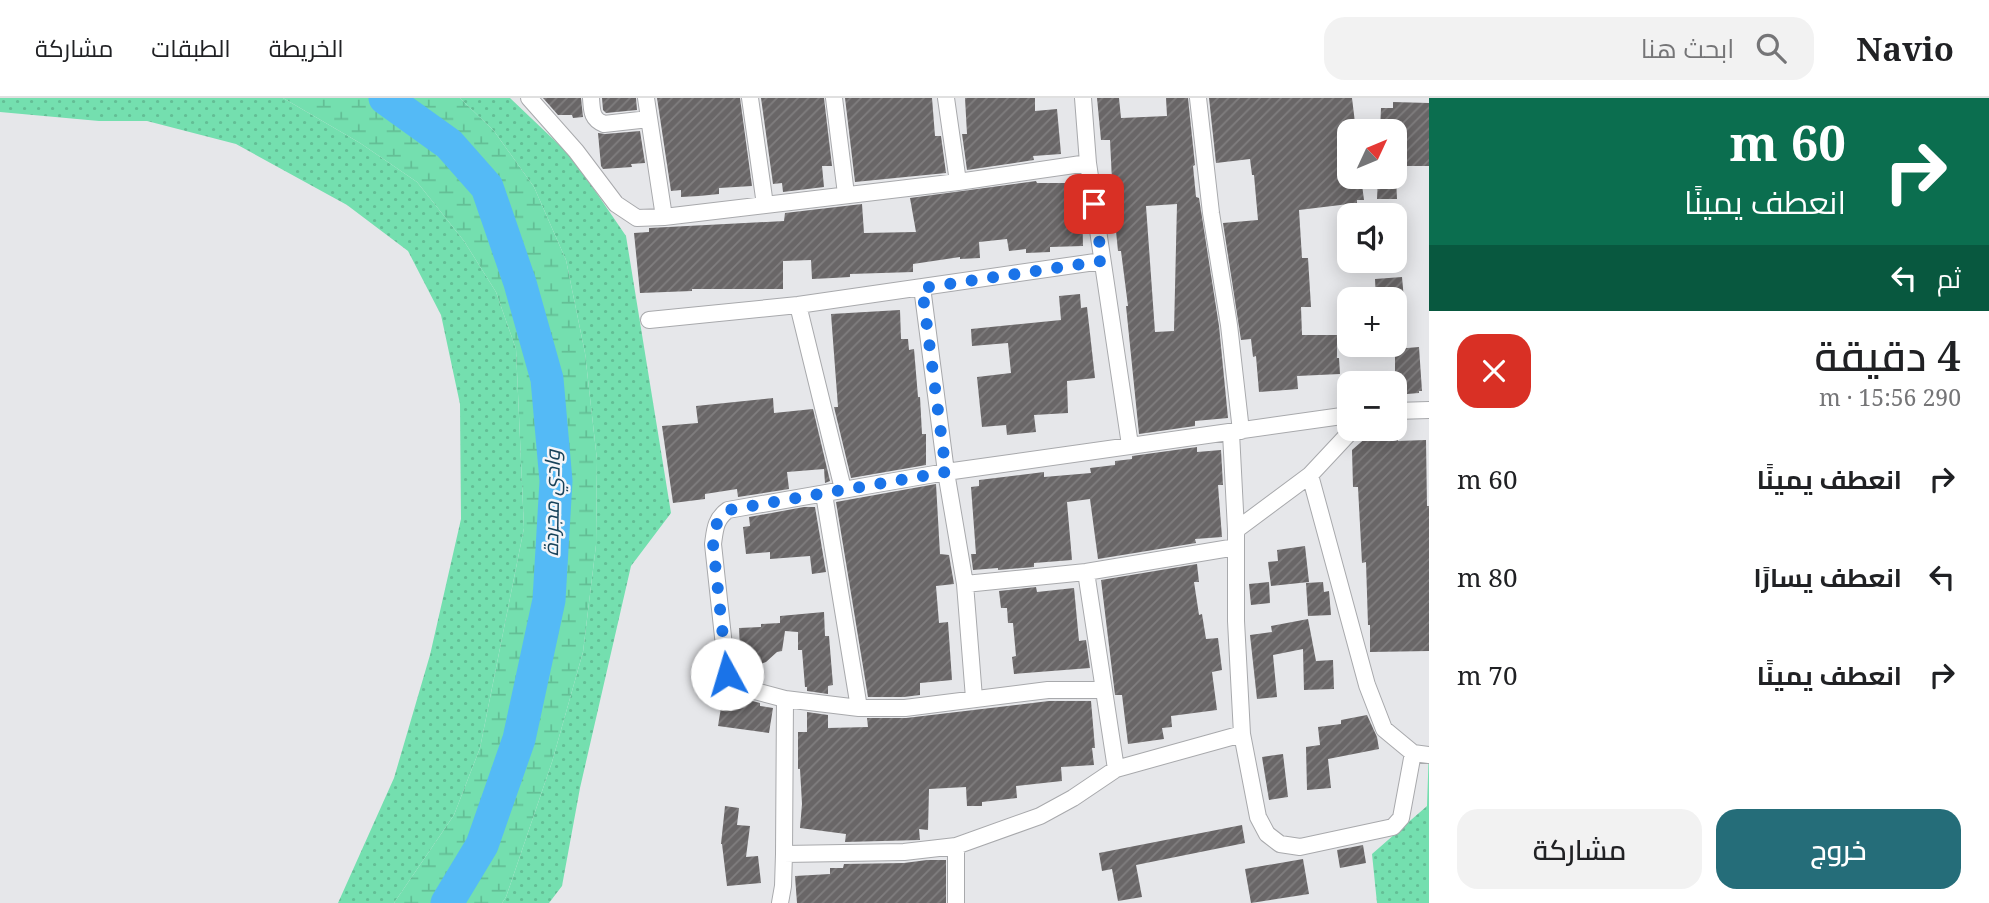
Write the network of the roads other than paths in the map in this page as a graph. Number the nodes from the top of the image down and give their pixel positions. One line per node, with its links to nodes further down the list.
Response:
1 (529, 98): 14 (street)
2 (591, 98): 9 (street)
3 (646, 98): 9 (street)
4 (750, 98): 13 (street)
5 (834, 98): 12 (street)
6 (946, 98): 11 (street)
7 (1083, 98): 10 (street)
8 (1198, 98): 22 (street)
9 (649, 119): 14 (street)
10 (1088, 163): 11 (street); 15 (street)
11 (958, 182): 12 (street)
12 (846, 194): 13 (street)
13 (765, 205): 14 (street)
14 (664, 217)
15 (1102, 261): 16 (street); 24 (street)
16 (922, 288): 17 (street); 25 (street)
17 (798, 305): 18 (street); 27 (street)
18 (649, 320)
19 (1429, 410): 20 (street)
20 (1407, 411)
21 (1337, 417): 22 (street)
22 (1236, 432): 24 (street); 29 (street)
23 (1342, 441): 26 (street)
24 (1130, 445): 25 (street)
25 (946, 472): 27 (street); 32 (street)
26 (1310, 475): 29 (street); 38 (street)
27 (843, 489): 28 (street)
28 (824, 494): 35 (street); 36 (street)
29 (1236, 530): 30 (street)
30 (1236, 547): 31 (street); 37 (street)
31 (1086, 572): 32 (street); 33 (street)
32 (965, 584): 34 (street)
33 (1103, 690): 34 (street); 39 (street)
34 (974, 698): 36 (street)
35 (785, 699): 36 (street); 41 (street)
36 (859, 708)
37 (1242, 734): 38 (street); 39 (street)
38 (1421, 754)
39 (1116, 769): 40 (street)
40 (956, 846): 41 (street); 43 (street)
41 (784, 854): 42 (street)
42 (780, 903)
43 (956, 903)

